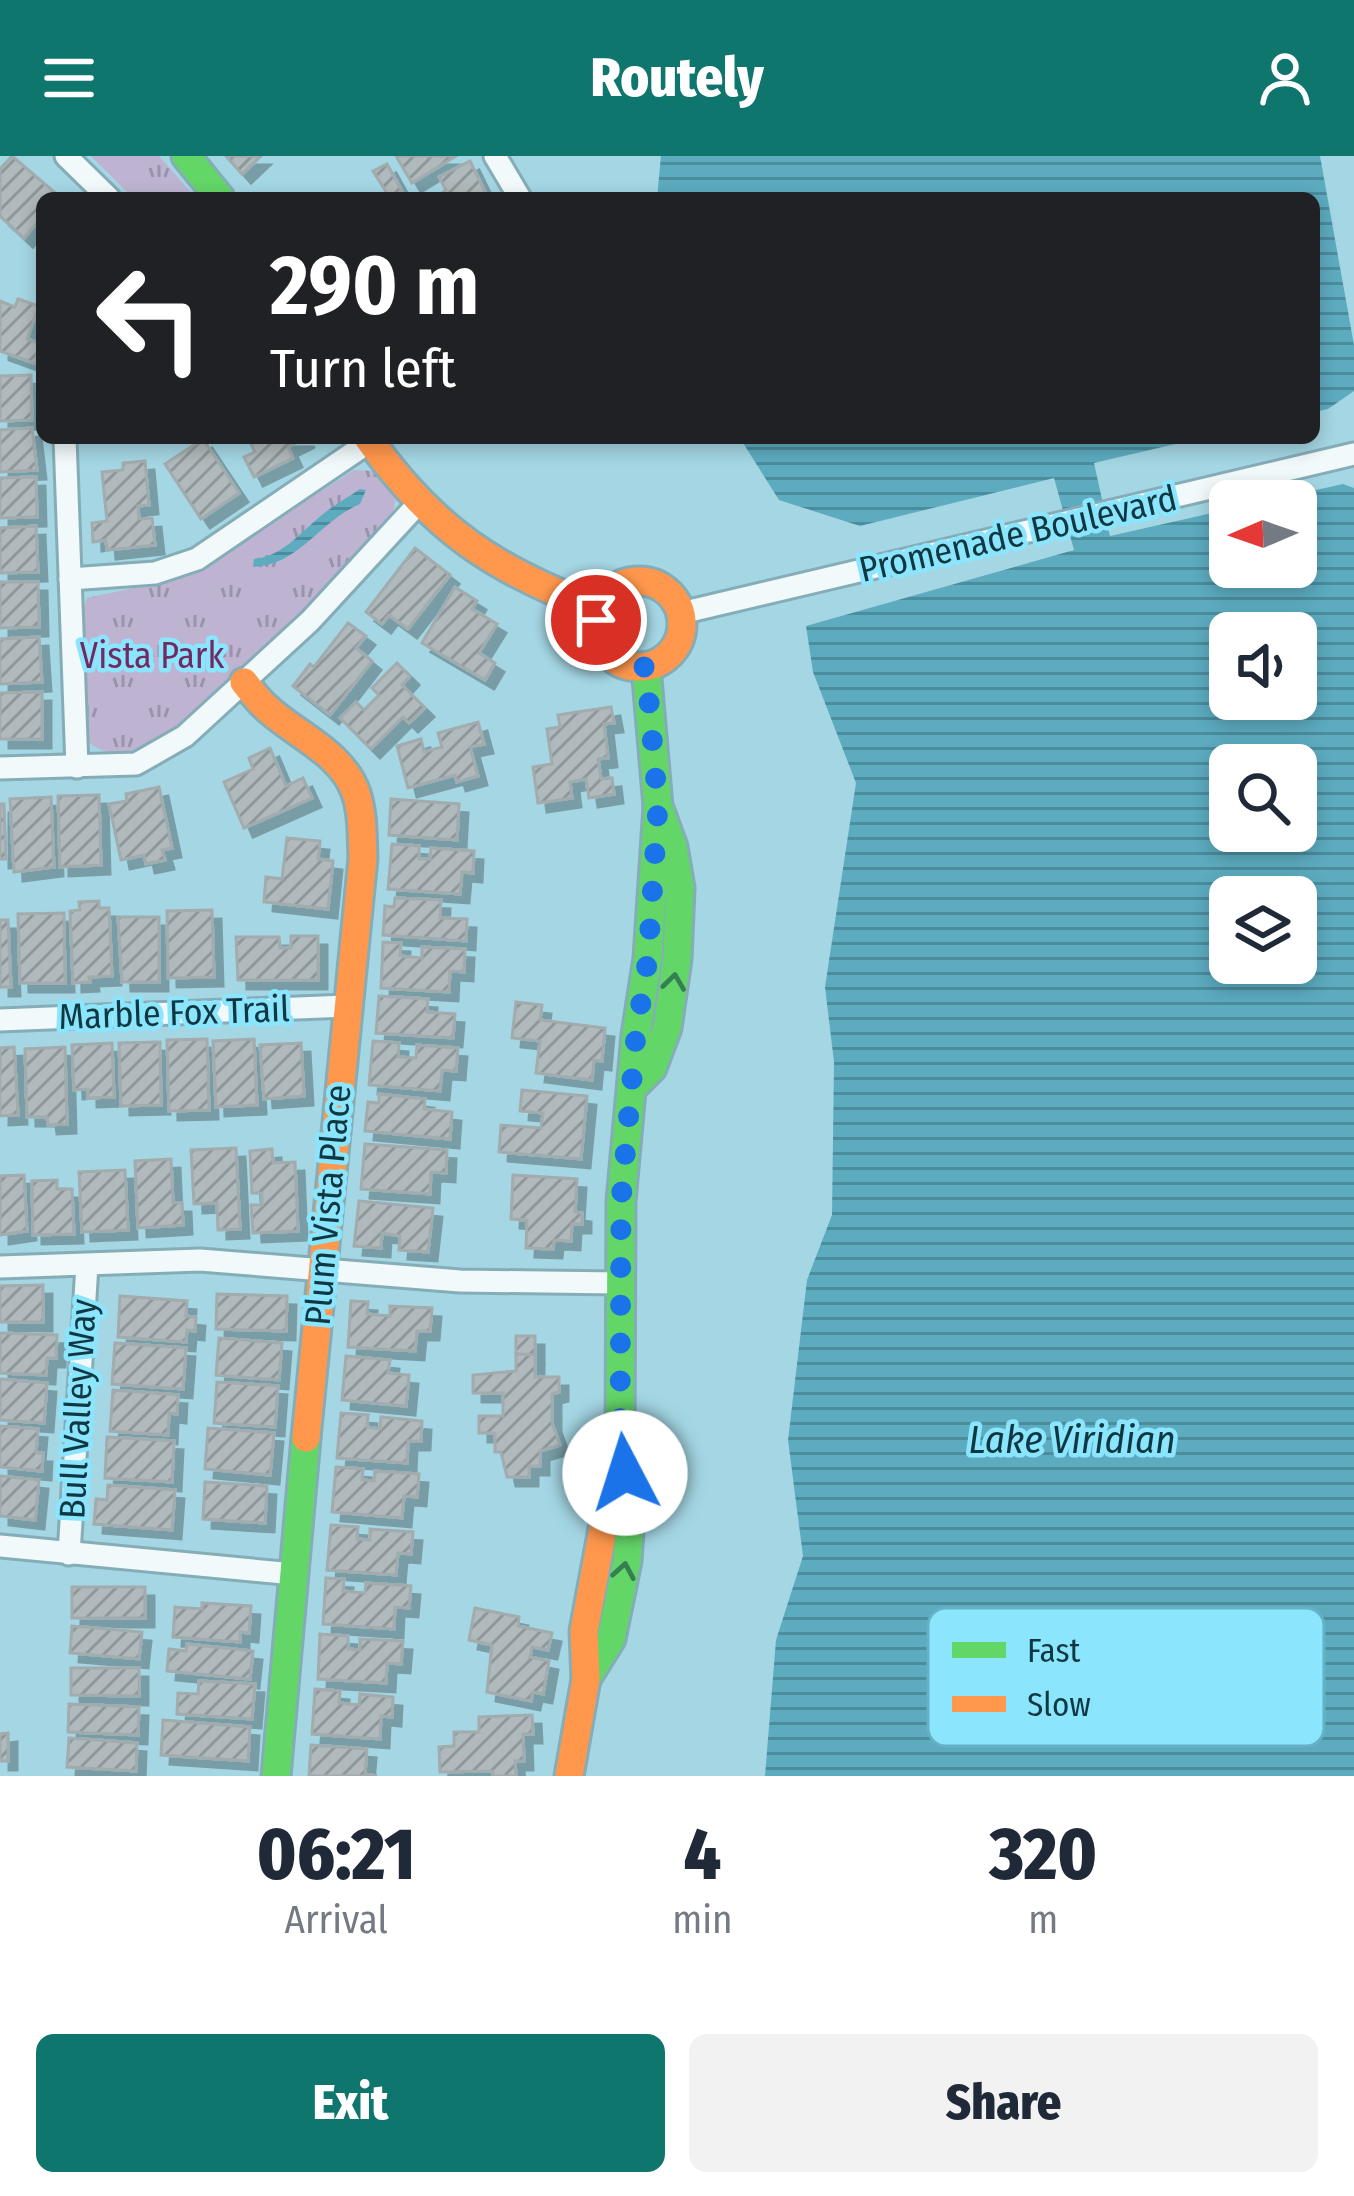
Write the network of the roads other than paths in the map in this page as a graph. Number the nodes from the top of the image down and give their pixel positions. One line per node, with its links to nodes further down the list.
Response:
1 (66, 156): 4 (street)
2 (186, 156): 5 (street)
3 (495, 156): 6 (street)
4 (103, 192)
5 (215, 192)
6 (516, 192)
7 (65, 444): 12 (street)
8 (364, 444): 12 (street)
9 (374, 444): 11 (street)
10 (1354, 454): 14 (street, Promenade Boulevard)
11 (417, 505): 13 (street); 16 (street)
12 (70, 579): 17 (street)
13 (598, 609): 14 (street); 15 (street)
14 (681, 613): 15 (street)
15 (646, 667): 24 (street)
16 (244, 682): 17 (street); 19 (street, Plum Vista Place)
17 (77, 767): 18 (street)
18 (0, 768)
19 (347, 1006): 20 (street, Marble Fox Trail); 23 (street, Plum Vista Place)
20 (0, 1020)
21 (87, 1265): 22 (street); 23 (street); 26 (street, Bull Valley Way)
22 (0, 1267)
23 (322, 1270): 24 (street); 27 (street, Plum Vista Place)
24 (619, 1283): 29 (street)
25 (0, 1546): 26 (street)
26 (69, 1554): 27 (street)
27 (294, 1574): 28 (street, Plum Vista Place)
28 (276, 1776)
29 (569, 1776)

